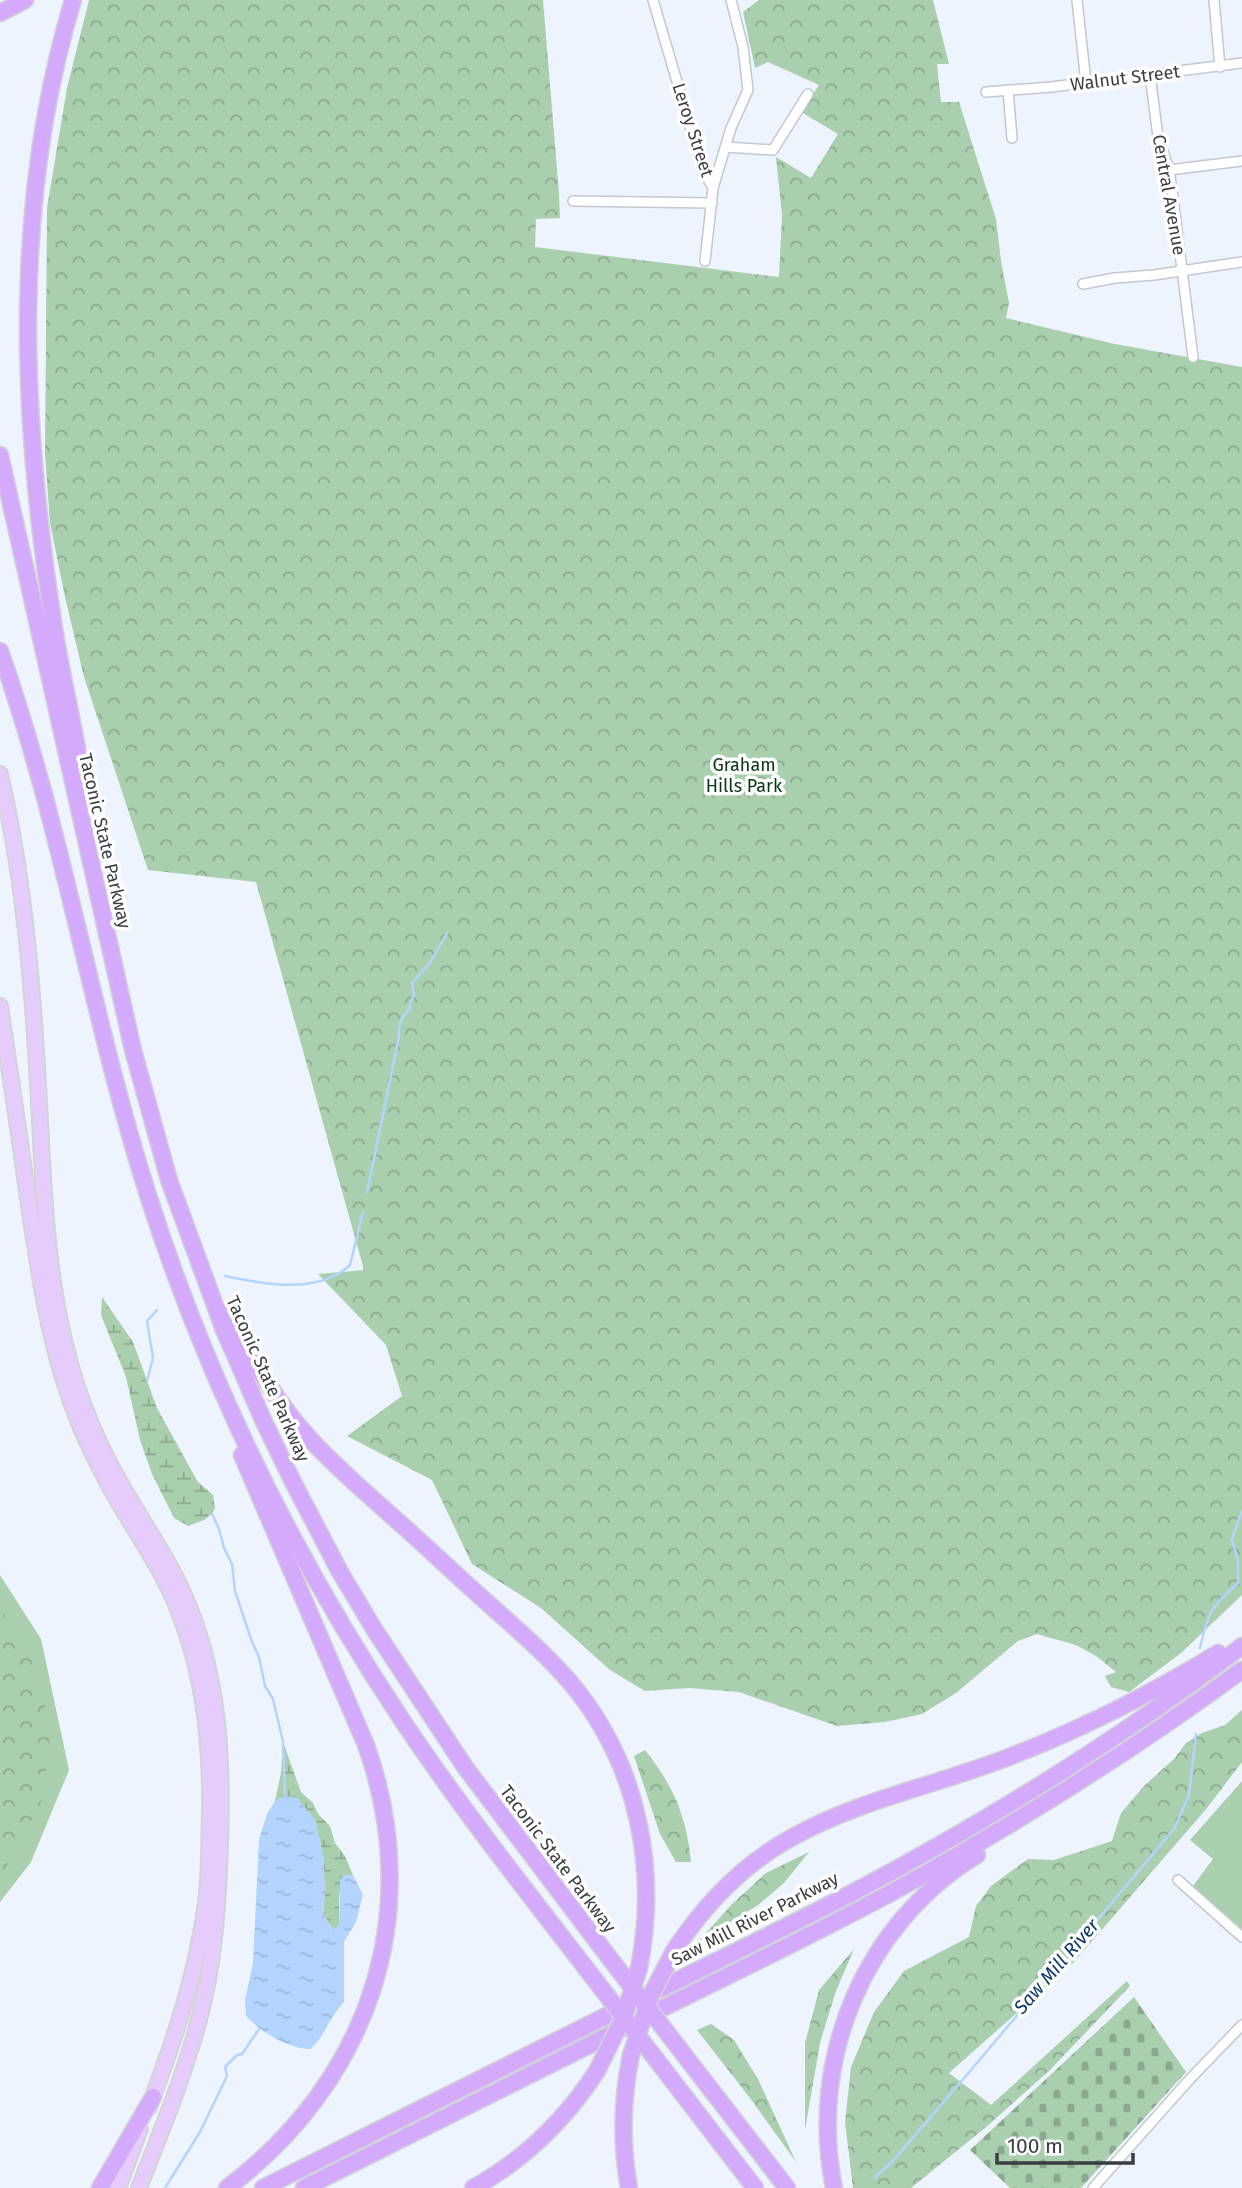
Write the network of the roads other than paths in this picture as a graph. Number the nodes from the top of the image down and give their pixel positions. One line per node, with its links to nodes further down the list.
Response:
1 (25, 0): 7 (highway)
2 (74, 0): 30 (highway)
3 (653, 0): 19 (street, Leroy Street)
4 (731, 0): 16 (street)
5 (1077, 0): 11 (street)
6 (1214, 0): 9 (street)
7 (0, 13)
8 (1242, 64): 9 (street, Walnut Street)
9 (1220, 67): 10 (street, Walnut Street)
10 (1150, 75): 11 (street, Walnut Street); 18 (street, Central Avenue)
11 (1086, 83): 12 (street, Walnut Street)
12 (1008, 90): 13 (street, Walnut Street); 15 (street)
13 (986, 92)
14 (808, 94): 16 (street)
15 (1012, 138)
16 (726, 147): 19 (street)
17 (1242, 161): 18 (street)
18 (1169, 170): 24 (street, Central Avenue)
19 (713, 188): 21 (street, Leroy Street)
20 (573, 201): 21 (street)
21 (712, 203): 22 (street, Leroy Street)
22 (705, 261)
23 (1242, 262): 24 (street)
24 (1183, 270): 25 (street); 26 (street, Central Avenue)
25 (1083, 284)
26 (1193, 357)
27 (0, 455): 30 (highway, Taconic State Parkway)
28 (0, 651): 33 (highway)
29 (0, 774): 43 (main road)
30 (78, 806): 32 (highway, Taconic State Parkway)
31 (0, 1006): 40 (main road)
32 (195, 1252): 47 (highway, bridge); 50 (highway, Taconic State Parkway, bridge)
33 (228, 1402): 44 (highway); 49 (highway, bridge)
34 (1242, 1643): 45 (highway, Saw Mill River Parkway); 48 (highway, bridge)
35 (1242, 1670): 36 (highway)
36 (1161, 1728): 46 (highway); 51 (highway)
37 (1178, 1880): 38 (street)
38 (1242, 1937)
39 (1242, 2025): 52 (street)
40 (153, 2097): 41 (highway); 42 (main road)
41 (100, 2188)
42 (118, 2188)
43 (139, 2188)
44 (228, 2188)
45 (263, 2188)
46 (304, 2188)
47 (473, 2188)
48 (629, 2188)
49 (755, 2188)
50 (787, 2188)
51 (835, 2188)
52 (1093, 2188)

